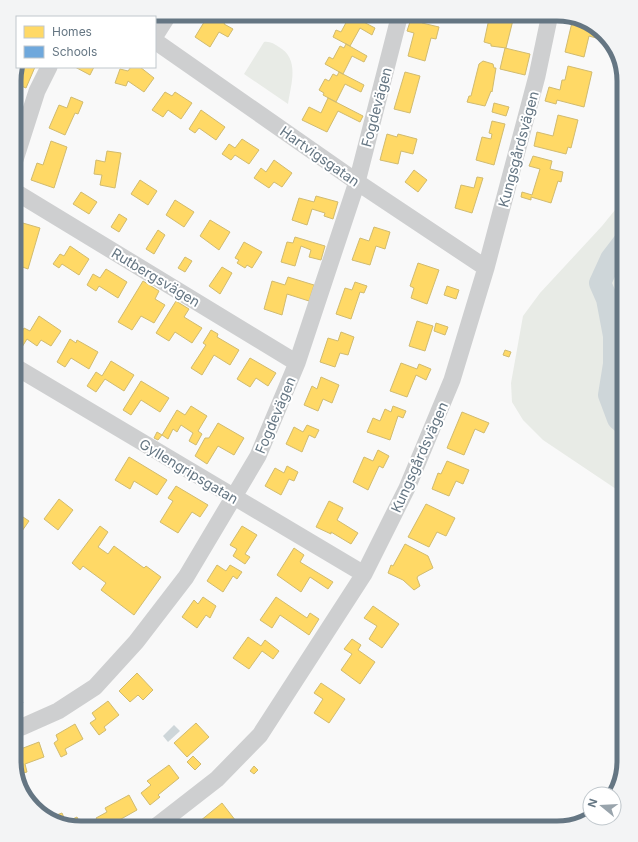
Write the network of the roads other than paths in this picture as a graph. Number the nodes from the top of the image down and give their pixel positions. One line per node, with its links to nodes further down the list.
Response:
1 (165, 21): 4 (street)
2 (398, 21): 8 (street, Fogdevägen)
3 (549, 21): 10 (street, Kungsgårdsvägen)
4 (156, 34)
5 (156, 42): 8 (street, Hartvigsgatan)
6 (48, 68): 7 (street)
7 (21, 141)
8 (357, 182): 10 (street, Hartvigsgatan); 11 (street, Fogdevägen)
9 (21, 195): 11 (street, Rutbergsvägen)
10 (486, 268): 14 (street, Kungsgårdsvägen)
11 (297, 362): 13 (street, Fogdevägen)
12 (21, 370): 13 (street, Gyllengripsgatan)
13 (234, 498): 14 (street, Gyllengripsgatan); 15 (street, Fogdevägen)
14 (364, 574): 16 (street, Kungsgårdsvägen)
15 (21, 727)
16 (163, 821)

